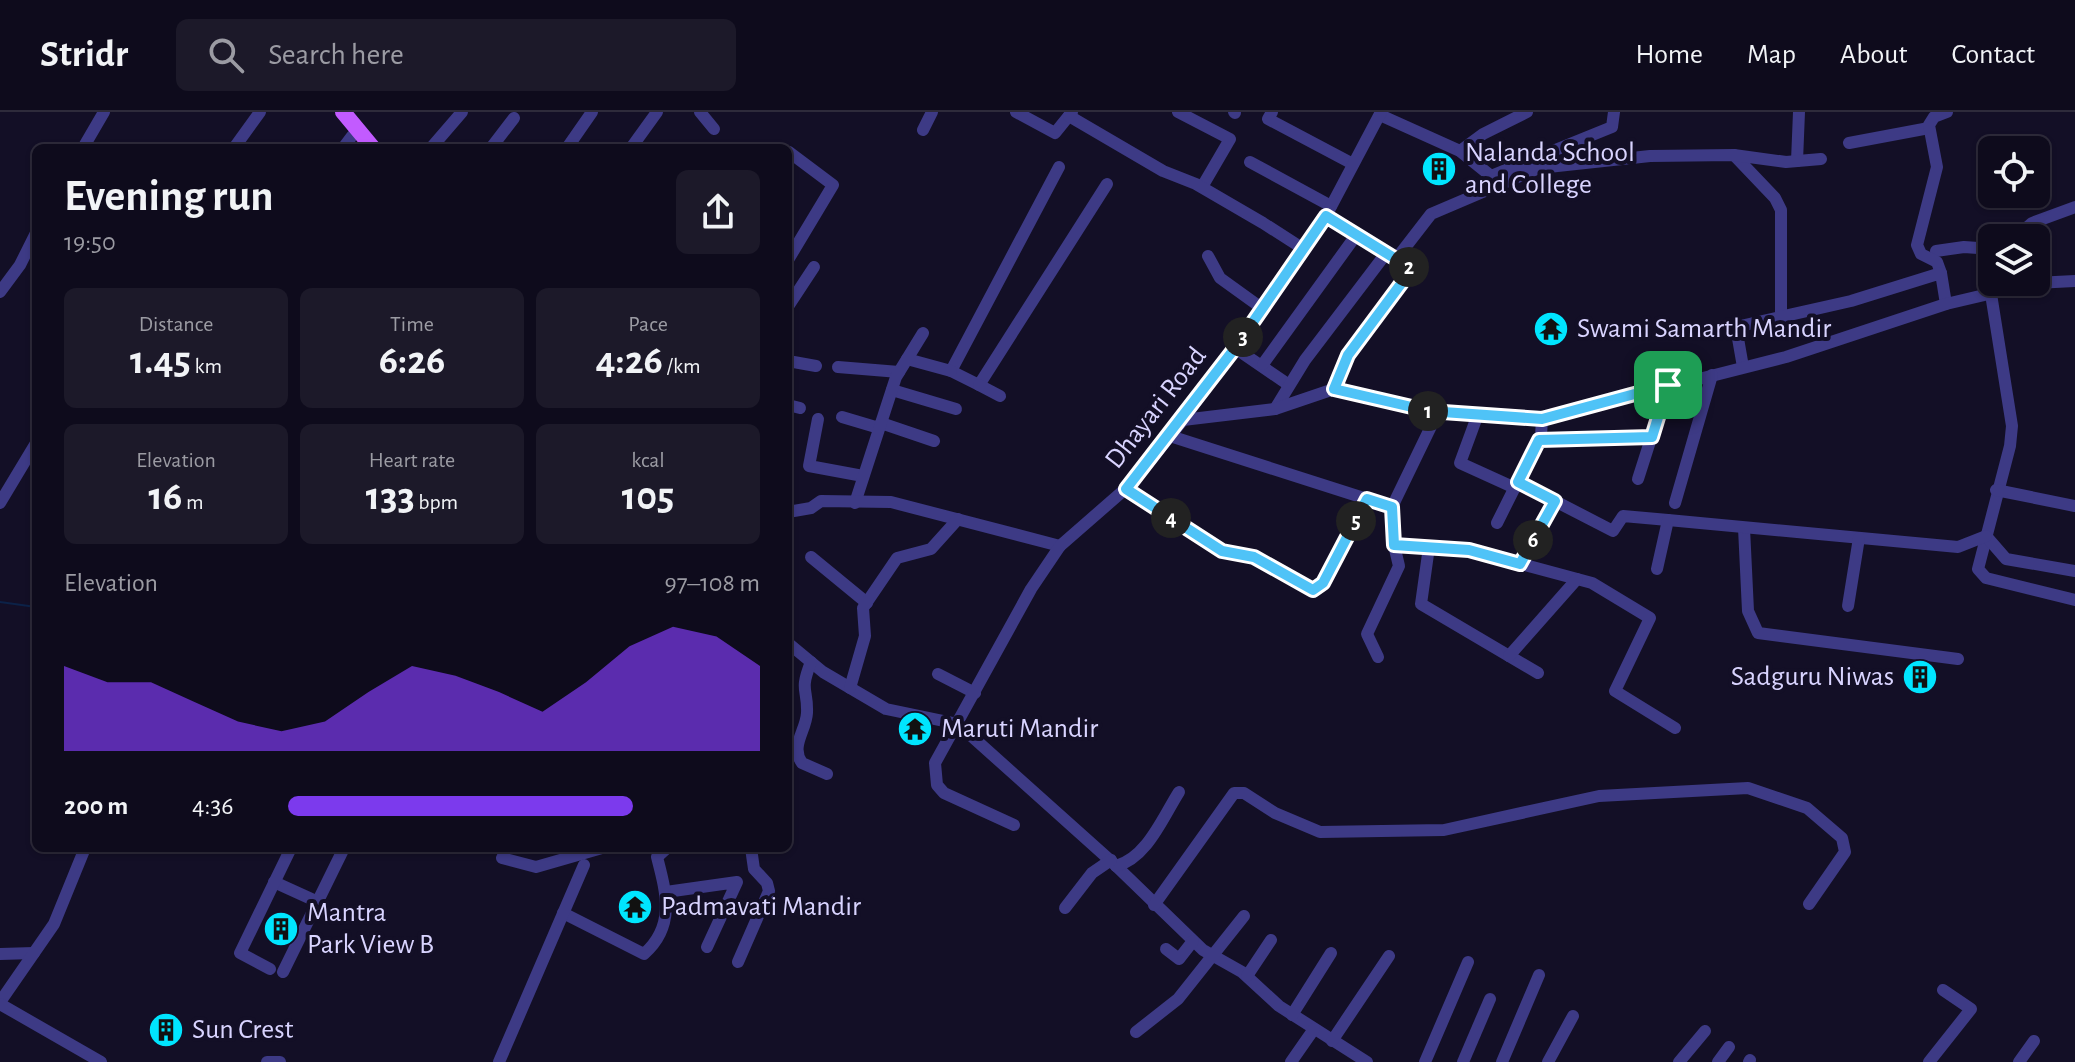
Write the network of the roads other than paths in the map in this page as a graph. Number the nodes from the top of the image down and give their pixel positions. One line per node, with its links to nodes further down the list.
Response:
1 (104, 112): 25 (street)
2 (260, 112): 26 (street)
3 (332, 112): 27 (main road)
4 (343, 112): 28 (main road)
5 (462, 112): 29 (street)
6 (592, 112): 31 (street)
7 (657, 112): 32 (street)
8 (700, 112): 21 (street)
9 (932, 112): 22 (street)
10 (1016, 112): 18 (street)
11 (1178, 112): 43 (street)
12 (1272, 112): 40 (street)
13 (1527, 112): 34 (street)
14 (1614, 112): 34 (street)
15 (1799, 112): 38 (street)
16 (1947, 112): 20 (street)
17 (1381, 113): 34 (street); 40 (street, Dhayari Road)
18 (1070, 114): 43 (street)
19 (514, 118): 30 (street)
20 (1929, 128): 24 (street); 56 (street)
21 (714, 129)
22 (923, 130)
23 (649, 132): 33 (street)
24 (1849, 143)
25 (85, 144)
26 (237, 144)
27 (352, 144)
28 (370, 144)
29 (434, 144)
30 (494, 144)
31 (570, 144)
32 (637, 144)
33 (638, 144)
34 (1460, 151)
35 (792, 154): 52 (street)
36 (1734, 155): 38 (street); 53 (street); 65 (street)
37 (1821, 159): 38 (street)
38 (1797, 161)
39 (1250, 162): 45 (street)
40 (1353, 164): 45 (street, Dhayari Road)
41 (1059, 167): 74 (street)
42 (1107, 184): 77 (street)
43 (1202, 187): 49 (street)
44 (2075, 207): 46 (street)
45 (1328, 211): 47 (street); 49 (street, Dhayari Road)
46 (2031, 224)
47 (1357, 234): 53 (street); 70 (street)
48 (32, 241): 59 (street)
49 (1302, 248): 64 (street, Dhayari Road)
50 (1978, 248): 51 (street)
51 (1936, 251)
52 (792, 253)
53 (1392, 255): 78 (street); 80 (street)
54 (1208, 256): 64 (street)
55 (814, 267): 62 (street)
56 (1941, 273): 63 (street); 65 (street)
57 (2075, 281): 58 (street)
58 (2050, 283)
59 (0, 292)
60 (1982, 296): 63 (street)
61 (1991, 296): 101 (street)
62 (792, 299)
63 (1946, 304): 73 (street)
64 (1263, 309): 67 (street, Dhayari Road)
65 (1781, 316): 73 (street)
66 (923, 333): 68 (street)
67 (1235, 348): 70 (street); 90 (street, Dhayari Road)
68 (907, 359): 74 (street); 75 (street)
69 (792, 362): 71 (street)
70 (1263, 364): 78 (street)
71 (816, 366)
72 (838, 367): 75 (street)
73 (1743, 367): 76 (street)
74 (951, 371): 77 (street)
75 (899, 372): 81 (street)
76 (1712, 375): 79 (street); 106 (street)
77 (979, 385): 82 (street)
78 (1289, 385): 84 (street)
79 (1668, 385): 89 (street); 93 (street)
80 (1334, 389): 84 (street); 85 (street)
81 (892, 390): 83 (street); 91 (street)
82 (1000, 396)
83 (956, 409)
84 (1275, 409): 90 (street)
85 (1438, 412): 86 (street); 108 (street)
86 (1478, 414): 89 (street); 99 (street)
87 (842, 417): 91 (street)
88 (818, 419): 97 (street)
89 (1542, 419): 94 (street)
90 (1183, 420): 92 (street, Dhayari Road)
91 (880, 426): 95 (street); 97 (street)
92 (1170, 436): 100 (street, Dhayari Road); 102 (street)
93 (1652, 437): 94 (street); 98 (street)
94 (1539, 440): 99 (street)
95 (934, 441)
96 (32, 450): 104 (street)
97 (863, 476): 105 (street)
98 (1638, 479)
99 (1516, 485): 103 (street); 112 (street)
100 (1126, 489): 102 (street); 117 (street, Dhayari Road)
101 (1996, 490): 107 (street); 114 (street)
102 (1367, 499): 108 (street)
103 (1555, 501): 111 (street); 120 (street)
104 (0, 503)
105 (855, 503): 109 (street); 110 (street)
106 (1675, 503)
107 (2075, 506)
108 (1392, 507): 116 (street)
109 (792, 511)
110 (958, 519): 117 (street); 125 (street)
111 (1668, 520): 113 (street); 121 (street)
112 (1497, 523)
113 (1744, 528): 115 (street); 130 (street)
114 (1986, 536): 115 (street); 122 (street); 124 (street)
115 (1859, 538): 126 (street)
116 (1394, 545): 118 (street); 129 (street)
117 (1060, 546): 135 (street, Dhayari Road)
118 (1429, 547): 120 (street); 128 (street)
119 (811, 557): 125 (street)
120 (1520, 564): 123 (street)
121 (1657, 569)
122 (2075, 571)
123 (1577, 579): 128 (street); 137 (street)
124 (2075, 600)
125 (867, 603): 134 (street)
126 (1848, 606)
127 (792, 646): 131 (street)
128 (1509, 656): 132 (street)
129 (1378, 657)
130 (1958, 659)
131 (811, 662): 134 (street); 138 (street)
132 (1538, 673)
133 (938, 674): 135 (street)
134 (850, 688): 136 (street)
135 (975, 693): 136 (street, Dhayari Road)
136 (958, 724): 140 (street, Dhayari Road); 148 (street)
137 (1675, 728)
138 (827, 774)
139 (1179, 792): 148 (street)
140 (1014, 825)
141 (83, 852): 164 (street)
142 (289, 852): 151 (street)
143 (342, 852): 154 (street)
144 (588, 852): 147 (street)
145 (663, 852): 153 (street)
146 (752, 852): 150 (street)
147 (502, 858)
148 (1114, 863): 156 (street); 157 (street)
149 (584, 865): 158 (street)
150 (754, 869): 152 (street); 170 (street)
151 (274, 882): 154 (street); 154 (street)
152 (737, 882): 153 (street); 162 (street)
153 (666, 892): 158 (street)
154 (318, 902)
155 (1809, 904): 156 (street)
156 (1154, 905): 161 (street)
157 (1065, 908)
158 (563, 913): 190 (street)
159 (1244, 916): 167 (street)
160 (1271, 940): 174 (street)
161 (1193, 941): 167 (street); 169 (street)
162 (707, 947)
163 (1166, 949): 169 (street)
164 (34, 953): 166 (street); 177 (street)
165 (1331, 953): 178 (street)
166 (0, 954)
167 (1212, 955): 174 (street); 182 (street)
168 (1389, 956): 184 (street)
169 (1179, 959): 172 (street)
170 (738, 962)
171 (1468, 962): 193 (street)
172 (1193, 970)
173 (1539, 975): 195 (street)
174 (1247, 976): 178 (street)
175 (1943, 990): 199 (street)
176 (1490, 999): 194 (street)
177 (0, 1003): 187 (street)
178 (1292, 1015): 180 (street)
179 (1573, 1016): 196 (street)
180 (1314, 1029): 184 (street); 191 (street)
181 (1705, 1031): 197 (street)
182 (1136, 1032)
183 (2034, 1041): 200 (street)
184 (1338, 1045): 186 (street); 192 (street)
185 (1729, 1047): 198 (street)
186 (1363, 1061)
187 (101, 1062)
188 (267, 1062): 189 (street)
189 (280, 1062)
190 (499, 1062)
191 (1291, 1062)
192 (1335, 1062)
193 (1425, 1062)
194 (1463, 1062)
195 (1502, 1062)
196 (1548, 1062)
197 (1679, 1062)
198 (1718, 1062)
199 (1929, 1062)
200 (2019, 1062)

